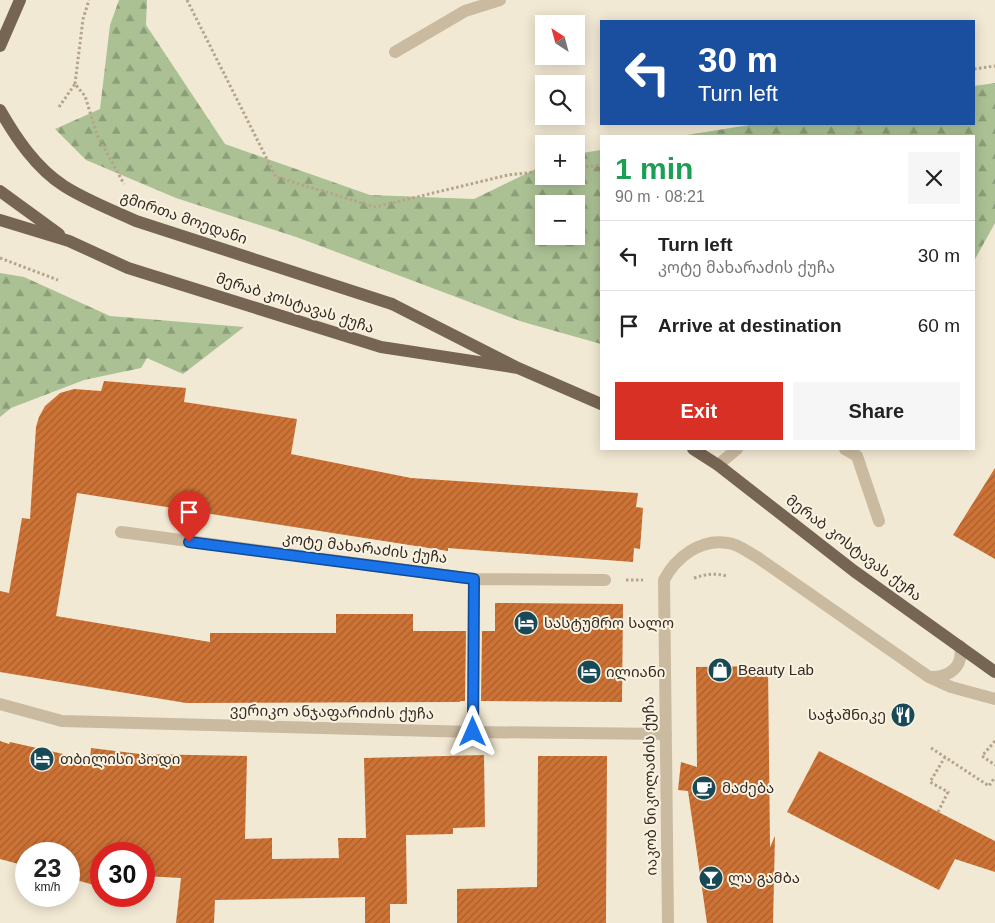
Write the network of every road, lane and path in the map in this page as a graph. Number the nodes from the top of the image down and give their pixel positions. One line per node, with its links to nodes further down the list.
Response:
1 (20, 0): 5 (main road)
2 (89, 0): 9 (path)
3 (187, 0): 14 (path)
4 (500, 0): 6 (street)
5 (0, 46)
6 (394, 52)
7 (995, 66): 8 (path)
8 (975, 69)
9 (75, 84): 10 (path); 15 (path)
10 (58, 107)
11 (0, 110): 21 (main road, გმირთა მოედანი, bridge)
12 (600, 165): 13 (path)
13 (585, 167)
14 (535, 173)
15 (124, 184)
16 (0, 191): 18 (main road)
17 (0, 220): 18 (main road)
18 (69, 241): 22 (main road, მერაბ კოსტავას ქუჩა)
19 (0, 258): 20 (path)
20 (58, 280)
21 (392, 304): 22 (main road, მერაბ კოსტავას ქუჩა)
22 (518, 368): 23 (main road, მერაბ კოსტავას ქუჩა)
23 (600, 404)
24 (694, 450): 27 (main road, მერაბ კოსტავას ქუჩა)
25 (735, 450): 27 (street)
26 (847, 450): 28 (street)
27 (718, 466): 34 (main road, მერაბ კოსტავას ქუჩა)
28 (879, 521)
29 (122, 532): 32 (street, კოტე მახარაძის ქუჩა)
30 (728, 576): 31 (path)
31 (693, 578)
32 (474, 579): 33 (street, კოტე მახარაძის ქუჩა); 39 (street)
33 (605, 580)
34 (960, 646): 35 (main road, მერაბ კოსტავას ქუჩა); 36 (street)
35 (995, 672)
36 (929, 677): 37 (street, იაკობ ნიკოლაძის ქუჩა); 40 (street, იაკობ ნიკოლაძის ქუჩა)
37 (995, 699)
38 (0, 704): 39 (street, ვერიკო ანჯაფარიძის ქუჩა)
39 (473, 732): 40 (street, ვერიკო ანჯაფარიძის ქუჩა)
40 (666, 734): 47 (street, იაკობ ნიკოლაძის ქუჩა)
41 (995, 741): 44 (path)
42 (931, 748): 43 (path)
43 (945, 757): 45 (path); 46 (path)
44 (995, 765)
45 (995, 777)
46 (938, 812)
47 (668, 923)

